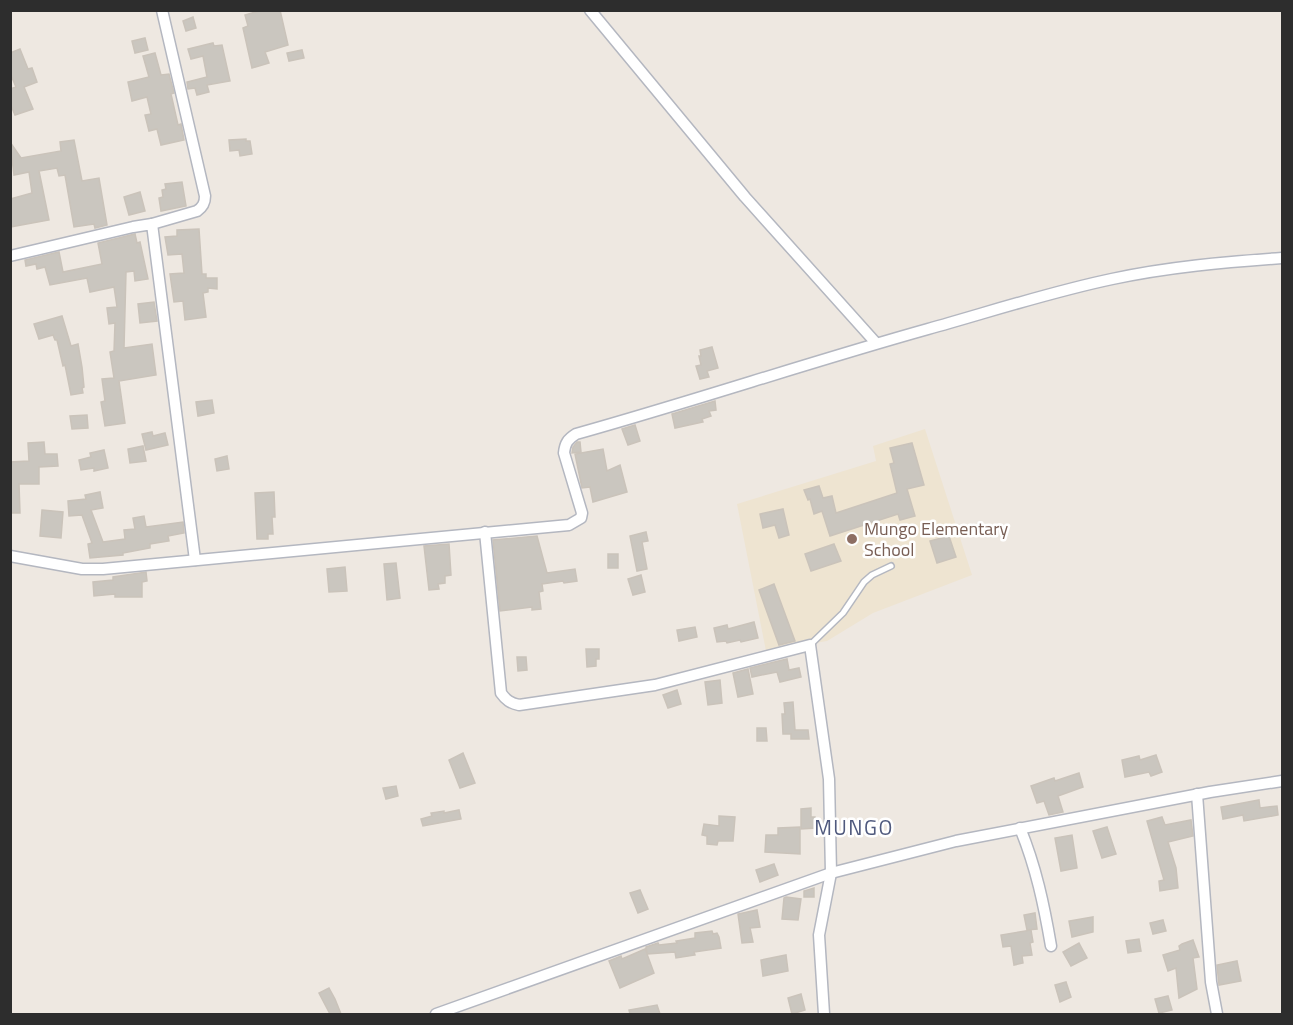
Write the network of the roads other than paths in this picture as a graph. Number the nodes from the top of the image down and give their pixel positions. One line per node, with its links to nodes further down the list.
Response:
1 (162, 10): 3 (street)
2 (590, 10): 6 (street)
3 (152, 224): 4 (street); 9 (street)
4 (10, 256)
5 (1282, 258): 6 (street)
6 (876, 343): 7 (street)
7 (485, 532): 9 (street); 11 (street)
8 (10, 556): 9 (street)
9 (195, 560)
10 (891, 566): 11 (lane)
11 (810, 645): 15 (street)
12 (1282, 781): 13 (street)
13 (1197, 794): 14 (street); 19 (street)
14 (1020, 828): 15 (street); 16 (street)
15 (831, 873): 17 (street); 18 (street)
16 (1051, 946)
17 (436, 1014)
18 (824, 1014)
19 (1217, 1014)

